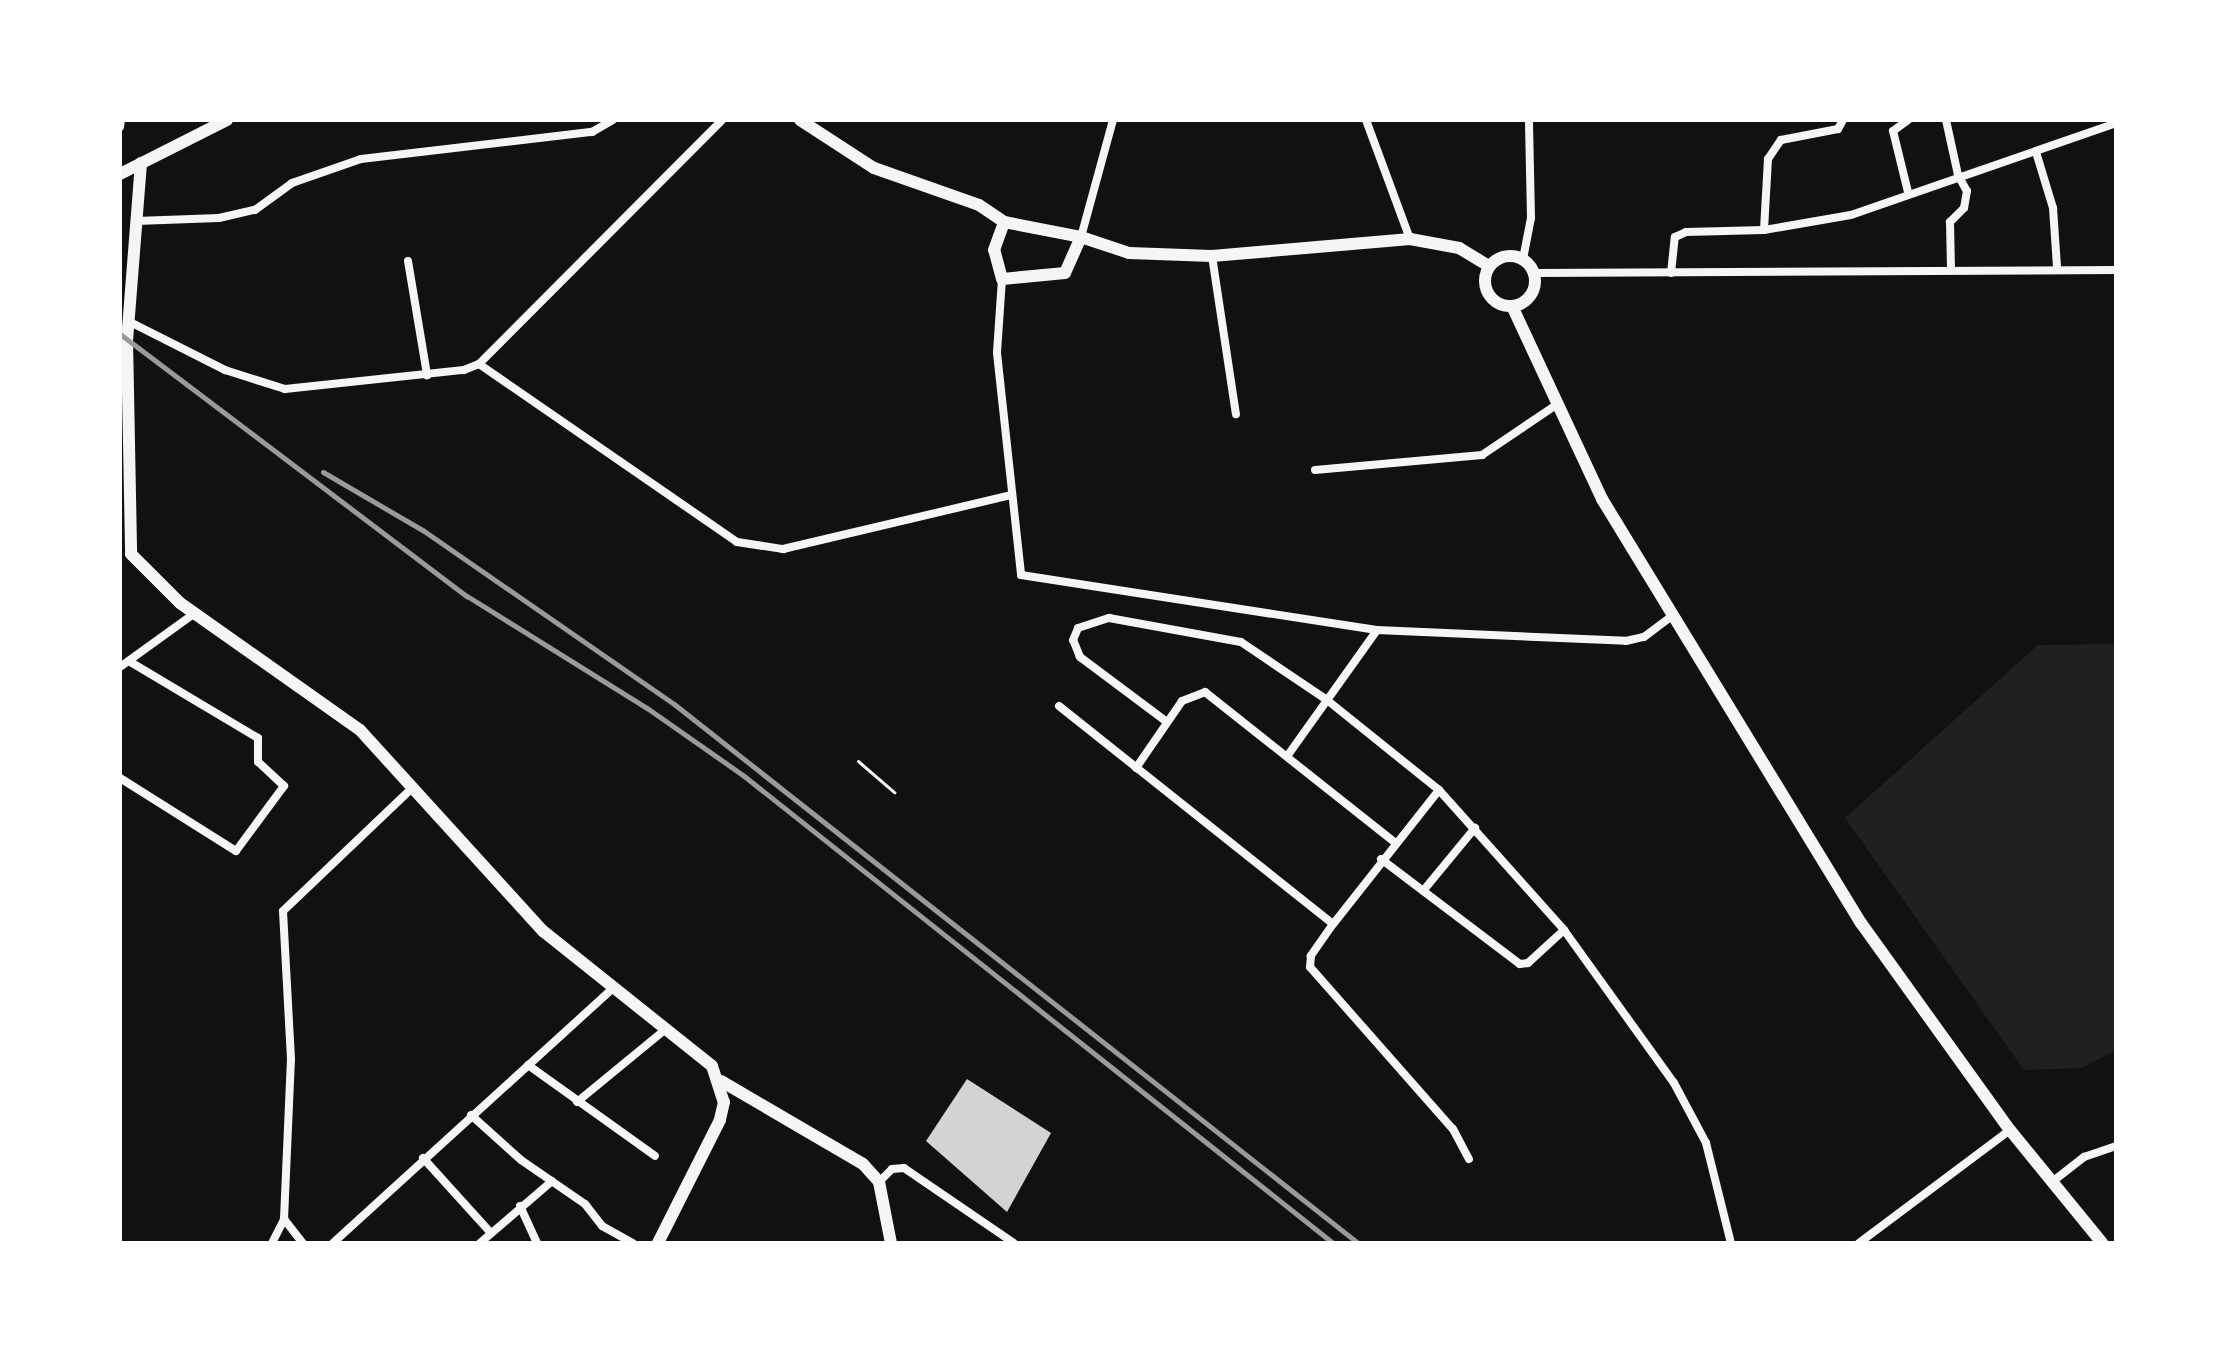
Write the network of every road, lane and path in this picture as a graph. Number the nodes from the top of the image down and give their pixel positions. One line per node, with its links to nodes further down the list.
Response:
1 (121, 120): 13 (street)
2 (227, 120): 15 (street)
3 (613, 120): 19 (street)
4 (722, 120): 36 (street)
5 (800, 120): 20 (street)
6 (1113, 120): 22 (street)
7 (1366, 120): 23 (street)
8 (1529, 120): 25 (street)
9 (1843, 120): 21 (street)
10 (1908, 120): 18 (street)
11 (1946, 120): 17 (street)
12 (2116, 123): 14 (street)
13 (120, 127)
14 (2036, 152): 17 (street); 28 (street)
15 (141, 163): 16 (street); 19 (street)
16 (120, 174)
17 (1958, 175): 18 (street); 29 (street)
18 (1908, 192): 21 (street)
19 (136, 221): 35 (street)
20 (1004, 222): 22 (street); 33 (street)
21 (1764, 230): 32 (street)
22 (1081, 237): 24 (street); 33 (street)
23 (1410, 239): 24 (street); 27 (street)
24 (1212, 256): 39 (street)
25 (1523, 259): 27 (street); 31 (street)
26 (408, 261): 37 (street)
27 (1489, 266): 34 (street)
28 (2057, 267): 29 (street); 30 (street)
29 (1951, 270): 32 (street)
30 (2116, 270)
31 (1536, 273): 32 (street); 34 (street)
32 (1671, 273)
33 (1002, 279): 41 (street)
34 (1512, 306): 38 (street)
35 (128, 321): 37 (street); 42 (street)
36 (479, 364): 37 (street); 41 (street)
37 (427, 375)
38 (1556, 405): 40 (street); 43 (street)
39 (1236, 414)
40 (1315, 470)
41 (1012, 495): 44 (street)
42 (195, 613): 45 (street); 54 (street)
43 (1673, 615): 44 (street); 69 (street)
44 (1377, 630): 47 (street)
45 (129, 661): 46 (street); 53 (street)
46 (120, 667)
47 (1327, 700): 49 (street); 50 (street); 55 (street)
48 (1059, 706): 52 (street)
49 (1167, 722): 50 (street); 52 (street)
50 (1288, 755): 58 (street)
51 (858, 761): 56 (path)
52 (1136, 768): 61 (street)
53 (120, 778)
54 (412, 788): 63 (street); 78 (street)
55 (1439, 790): 57 (street); 58 (street)
56 (894, 792)
57 (1475, 828): 60 (street); 62 (street)
58 (1394, 842): 59 (street)
59 (1381, 859): 60 (street); 61 (street)
60 (1423, 891): 62 (street)
61 (1333, 924): 73 (street)
62 (1564, 930): 89 (street)
63 (612, 989): 64 (street); 65 (street)
64 (666, 1029): 66 (street); 67 (street)
65 (528, 1065): 67 (street); 68 (street)
66 (721, 1081): 75 (street); 86 (street)
67 (577, 1102): 71 (street)
68 (471, 1115): 72 (street); 74 (street)
69 (2010, 1130): 76 (street); 90 (street)
70 (2116, 1146): 76 (street)
71 (655, 1156)
72 (423, 1158): 79 (street); 82 (street)
73 (1469, 1159)
74 (552, 1181): 77 (street); 85 (street)
75 (879, 1182): 87 (street); 88 (street)
76 (2052, 1182): 91 (street)
77 (520, 1206): 79 (street); 84 (street)
78 (284, 1219): 80 (street); 81 (street)
79 (491, 1233): 83 (street)
80 (272, 1243)
81 (303, 1243)
82 (333, 1243)
83 (480, 1243)
84 (537, 1243)
85 (633, 1243)
86 (658, 1243)
87 (891, 1243)
88 (1014, 1243)
89 (1731, 1243)
90 (1859, 1243)
91 (2102, 1243)

